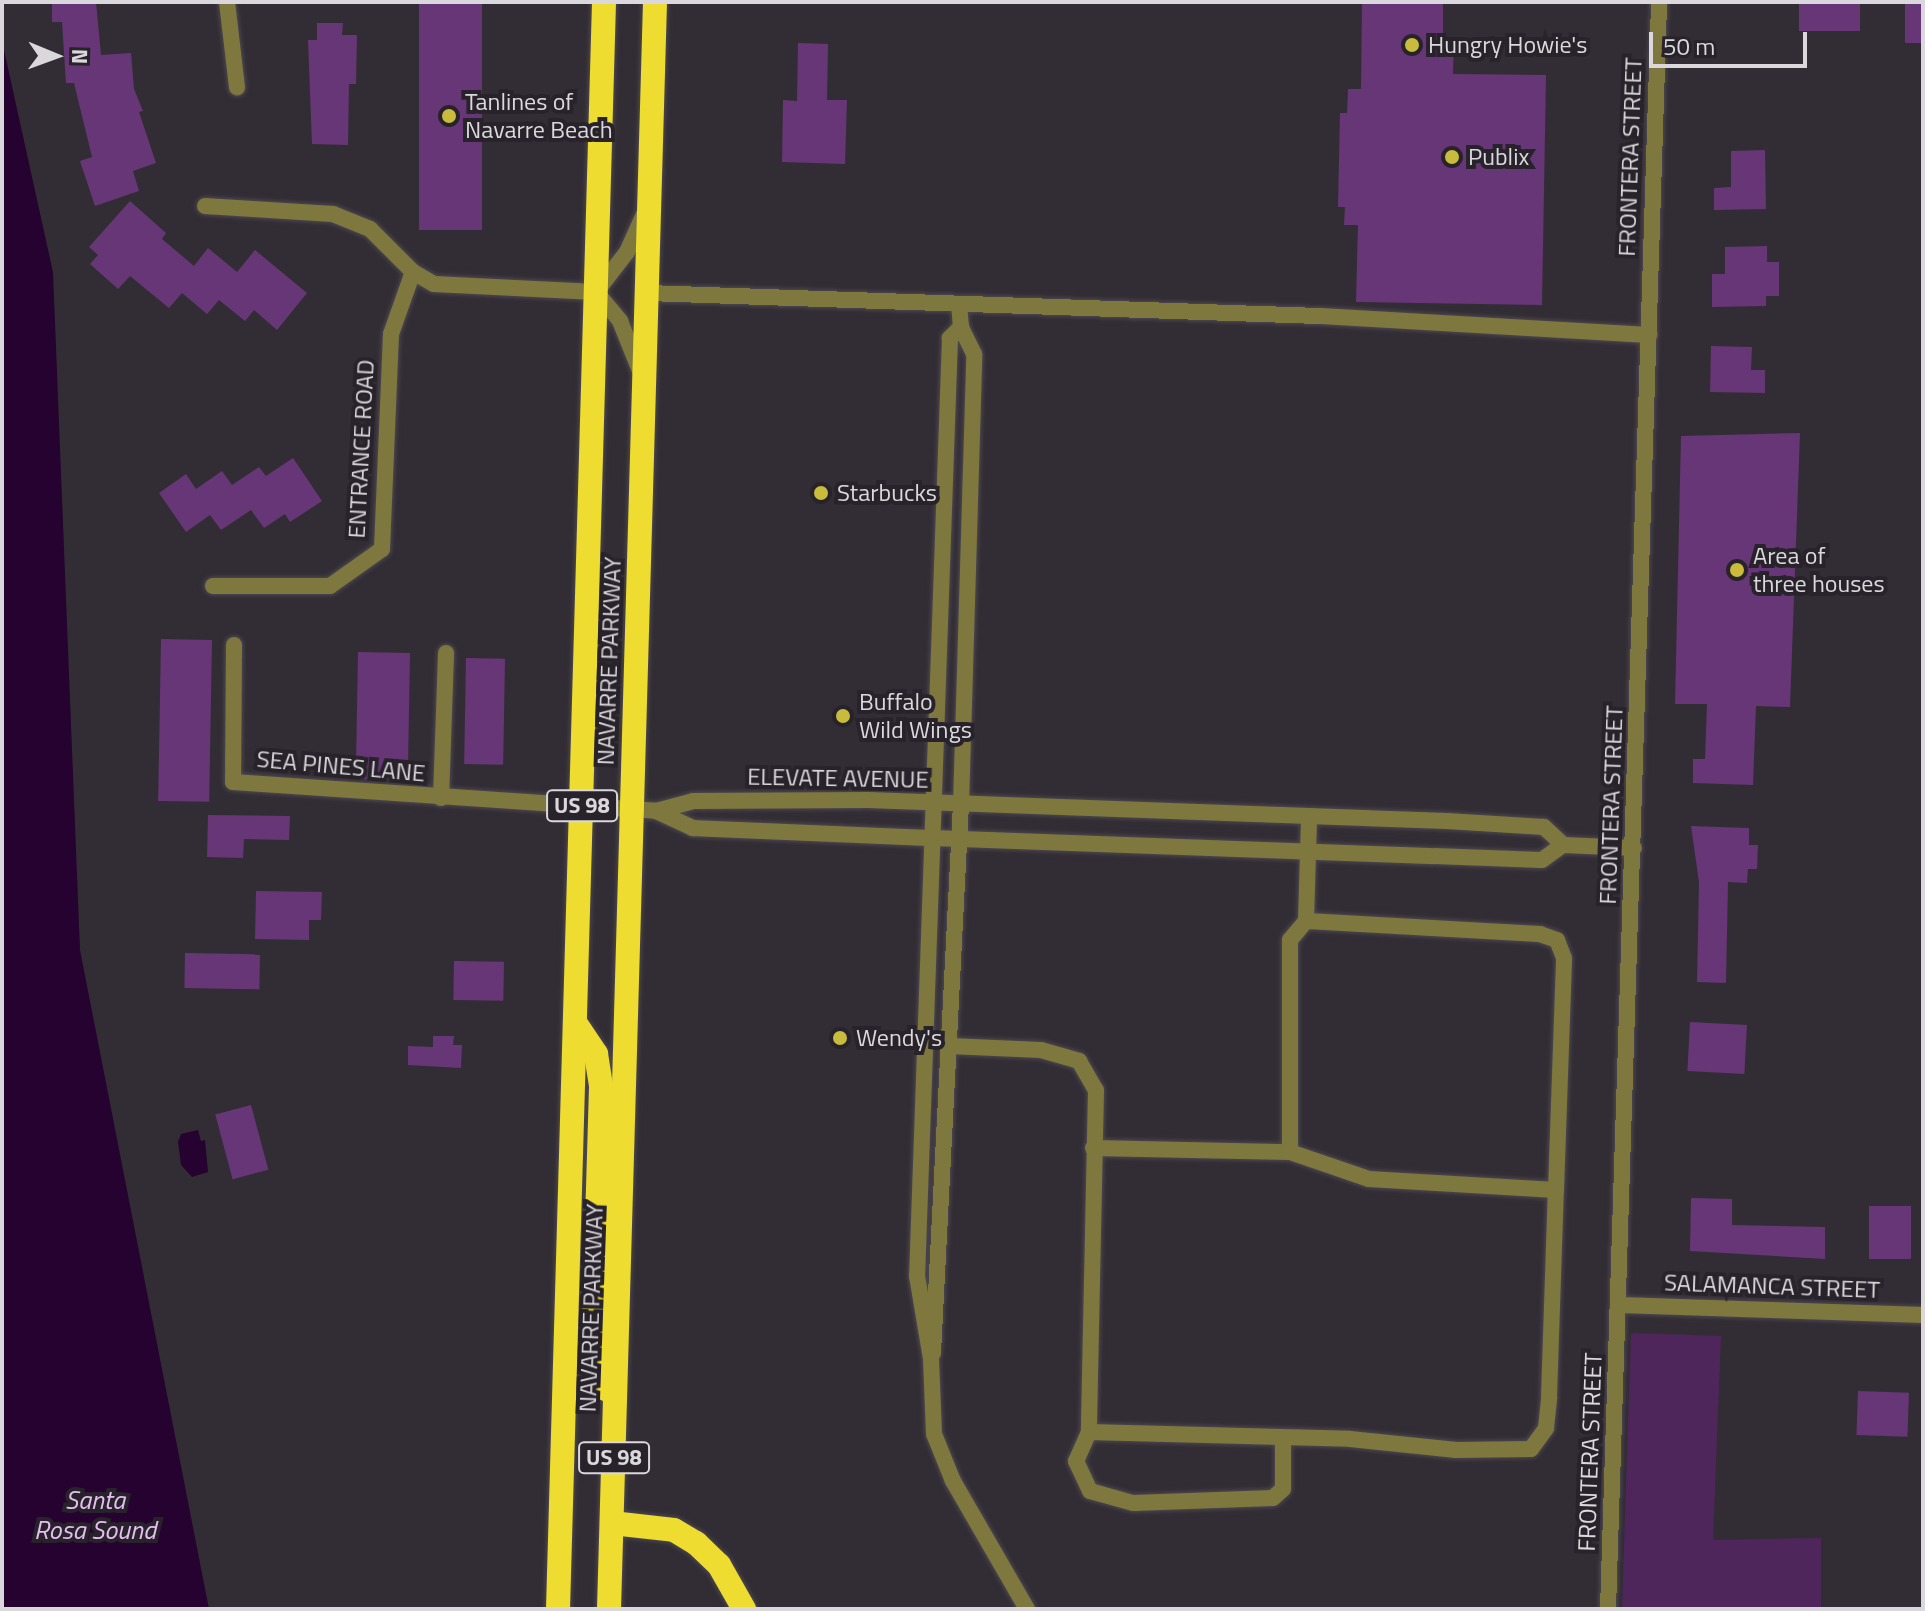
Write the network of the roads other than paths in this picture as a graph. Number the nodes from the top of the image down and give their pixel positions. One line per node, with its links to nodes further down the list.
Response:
1 (227, 2): 5 (street)
2 (604, 2): 9 (highway, NAVARRE PARKWAY / US 98)
3 (655, 2): 6 (highway, NAVARRE PARKWAY / US 98)
4 (1659, 2): 13 (street, FRONTERA STREET)
5 (237, 87)
6 (650, 201): 9 (street); 10 (highway, NAVARRE PARKWAY / US 98)
7 (205, 206): 8 (street)
8 (413, 272): 9 (street); 15 (street, ENTRANCE ROAD)
9 (596, 292): 14 (street); 21 (highway, NAVARRE PARKWAY / US 98)
10 (647, 293): 11 (street); 14 (highway, NAVARRE PARKWAY / US 98)
11 (959, 304): 12 (street); 13 (street)
12 (961, 327): 19 (street); 20 (street)
13 (1649, 335): 27 (street, FRONTERA STREET)
14 (645, 387): 22 (highway, NAVARRE PARKWAY / US 98)
15 (213, 586)
16 (234, 645): 18 (street, SEA PINES LANE)
17 (446, 653): 18 (street)
18 (441, 798): 21 (street, SEA PINES LANE)
19 (934, 804): 20 (street, ELEVATE AVENUE); 22 (street, ELEVATE AVENUE); 24 (street)
20 (961, 805): 23 (street, ELEVATE AVENUE); 25 (street)
21 (582, 807): 22 (street); 30 (highway, NAVARRE PARKWAY / US 98)
22 (644, 810): 24 (street); 38 (highway, NAVARRE PARKWAY / US 98)
23 (1309, 817): 26 (street, ELEVATE AVENUE); 28 (street)
24 (933, 838): 25 (street); 37 (street)
25 (958, 838): 28 (street); 31 (street)
26 (1563, 845): 27 (street); 28 (street)
27 (1634, 848): 35 (street, FRONTERA STREET)
28 (1307, 851): 29 (street)
29 (1306, 921): 33 (street); 34 (street)
30 (576, 1024): 38 (highway); 42 (highway, NAVARRE PARKWAY / US 98)
31 (949, 1046): 32 (street); 37 (street)
32 (1093, 1148): 33 (street); 39 (street)
33 (1290, 1152): 34 (street)
34 (1556, 1190): 40 (street)
35 (1620, 1305): 36 (street, SALAMANCA STREET); 46 (street, FRONTERA STREET)
36 (1923, 1315)
37 (931, 1359): 45 (street)
38 (615, 1427): 41 (highway, NAVARRE PARKWAY / US 98)
39 (1089, 1432): 40 (street); 40 (street)
40 (1283, 1437)
41 (612, 1523): 43 (highway, NAVARRE PARKWAY / US 98); 44 (highway)
42 (558, 1609)
43 (609, 1609)
44 (744, 1609)
45 (1027, 1609)
46 (1608, 1609)

